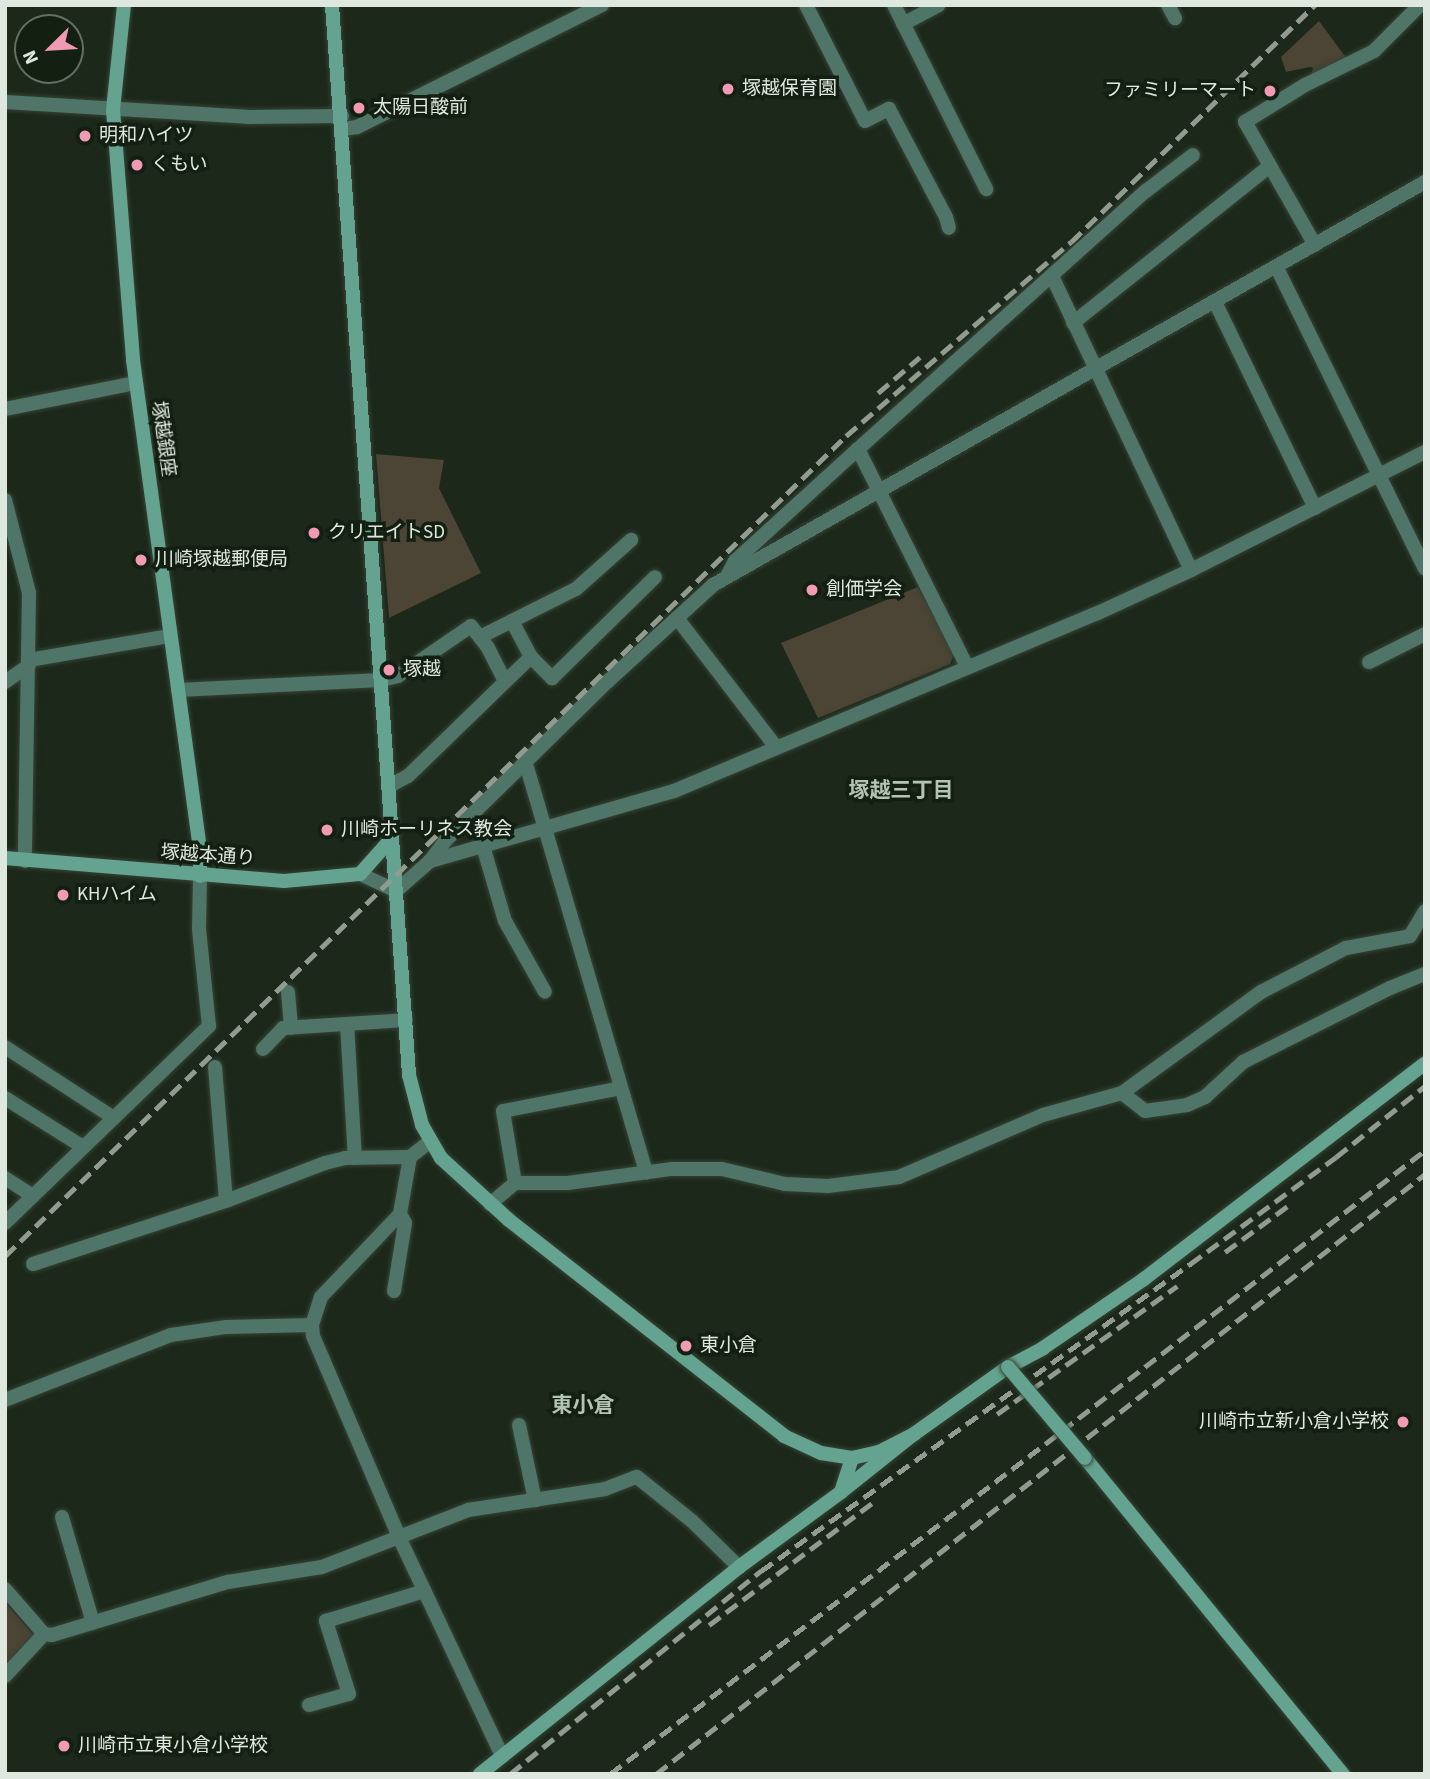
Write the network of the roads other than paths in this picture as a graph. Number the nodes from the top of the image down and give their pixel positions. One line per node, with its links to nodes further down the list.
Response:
1 (124, 5): 10 (street, 塚越銀座)
2 (332, 5): 11 (street)
3 (602, 5): 11 (street)
4 (806, 5): 16 (street)
5 (894, 5): 8 (street)
6 (939, 5): 8 (street)
7 (1420, 5): 13 (street)
8 (903, 24): 15 (street)
9 (5, 102): 10 (street)
10 (113, 110): 11 (street); 23 (street, 塚越銀座)
11 (342, 123): 45 (street)
12 (1193, 155): 19 (street)
13 (1270, 166): 17 (street); 21 (street)
14 (1425, 182): 17 (street)
15 (986, 189)
16 (948, 229)
17 (1315, 245): 18 (street)
18 (1277, 268): 20 (street); 27 (street)
19 (1052, 276): 21 (street); 25 (street)
20 (1215, 302): 22 (street); 30 (street)
21 (1073, 323): 22 (street)
22 (1095, 369): 28 (street); 33 (street)
23 (135, 383): 24 (street); 39 (street, 塚越銀座)
24 (5, 409)
25 (858, 449): 28 (street); 35 (street)
26 (1425, 452): 27 (street)
27 (1379, 474): 30 (street); 32 (street)
28 (880, 492): 35 (street); 44 (street)
29 (5, 500): 43 (street)
30 (1315, 508): 33 (street)
31 (631, 540): 37 (street)
32 (1425, 569)
33 (1191, 570): 44 (street)
34 (655, 577): 41 (street)
35 (727, 577): 36 (street)
36 (677, 618): 49 (street); 50 (street)
37 (512, 621): 40 (street); 41 (street)
38 (1425, 634): 42 (street)
39 (170, 636): 43 (street); 48 (street, 塚越銀座)
40 (480, 637): 45 (street); 47 (street)
41 (531, 657): 47 (street)
42 (1368, 662)
43 (29, 663): 46 (street); 56 (street)
44 (967, 667): 49 (street)
45 (381, 680): 48 (street); 51 (street)
46 (5, 682)
47 (505, 682): 51 (street)
48 (178, 690): 59 (street, 塚越銀座)
49 (776, 747): 52 (street)
50 (526, 764): 52 (street); 57 (street)
51 (389, 786): 53 (street)
52 (545, 828): 54 (street); 72 (street)
53 (392, 838): 58 (street); 60 (street)
54 (483, 846): 57 (street); 64 (street)
55 (5, 858): 56 (street, 塚越本通り)
56 (25, 861): 59 (street, 塚越本通り)
57 (430, 862): 60 (street)
58 (360, 874): 59 (street, 塚越本通り); 60 (street)
59 (200, 876): 75 (street)
60 (396, 891): 65 (street)
61 (1425, 911): 73 (street)
62 (1425, 974): 73 (street)
63 (288, 992): 67 (street)
64 (545, 992)
65 (406, 1020): 66 (street); 76 (street)
66 (347, 1024): 67 (street); 79 (street)
67 (291, 1027): 69 (street)
68 (5, 1047): 75 (street)
69 (262, 1049)
70 (1425, 1063): 91 (street)
71 (215, 1067): 84 (street)
72 (621, 1088): 80 (street); 82 (street)
73 (1122, 1093): 80 (street)
74 (5, 1098): 77 (street)
75 (114, 1118): 77 (street)
76 (429, 1142): 78 (street); 85 (street)
77 (83, 1147): 83 (street)
78 (410, 1157): 79 (street); 86 (street)
79 (355, 1158): 84 (street)
80 (646, 1172): 82 (street)
81 (5, 1178): 83 (street)
82 (515, 1183): 85 (street)
83 (33, 1196): 87 (street)
84 (226, 1201): 88 (street)
85 (490, 1203): 95 (street)
86 (400, 1214): 89 (street); 90 (street)
87 (5, 1223)
88 (33, 1264)
89 (394, 1291)
90 (312, 1325): 92 (street); 99 (street)
91 (1008, 1367): 94 (street); 109 (street, bridge)
92 (5, 1400)
93 (519, 1425): 97 (street)
94 (914, 1434): 95 (street); 96 (street)
95 (852, 1458): 96 (street)
96 (841, 1492): 100 (street)
97 (535, 1500): 99 (street); 100 (street)
98 (62, 1517): 103 (street)
99 (400, 1539): 102 (street); 103 (street)
100 (739, 1567): 107 (street)
101 (5, 1589): 104 (street)
102 (425, 1591): 106 (street); 107 (street)
103 (93, 1623): 104 (street)
104 (44, 1634): 105 (street)
105 (5, 1676)
106 (309, 1705)
107 (502, 1756): 108 (street)
108 (480, 1774)
109 (1343, 1774)

